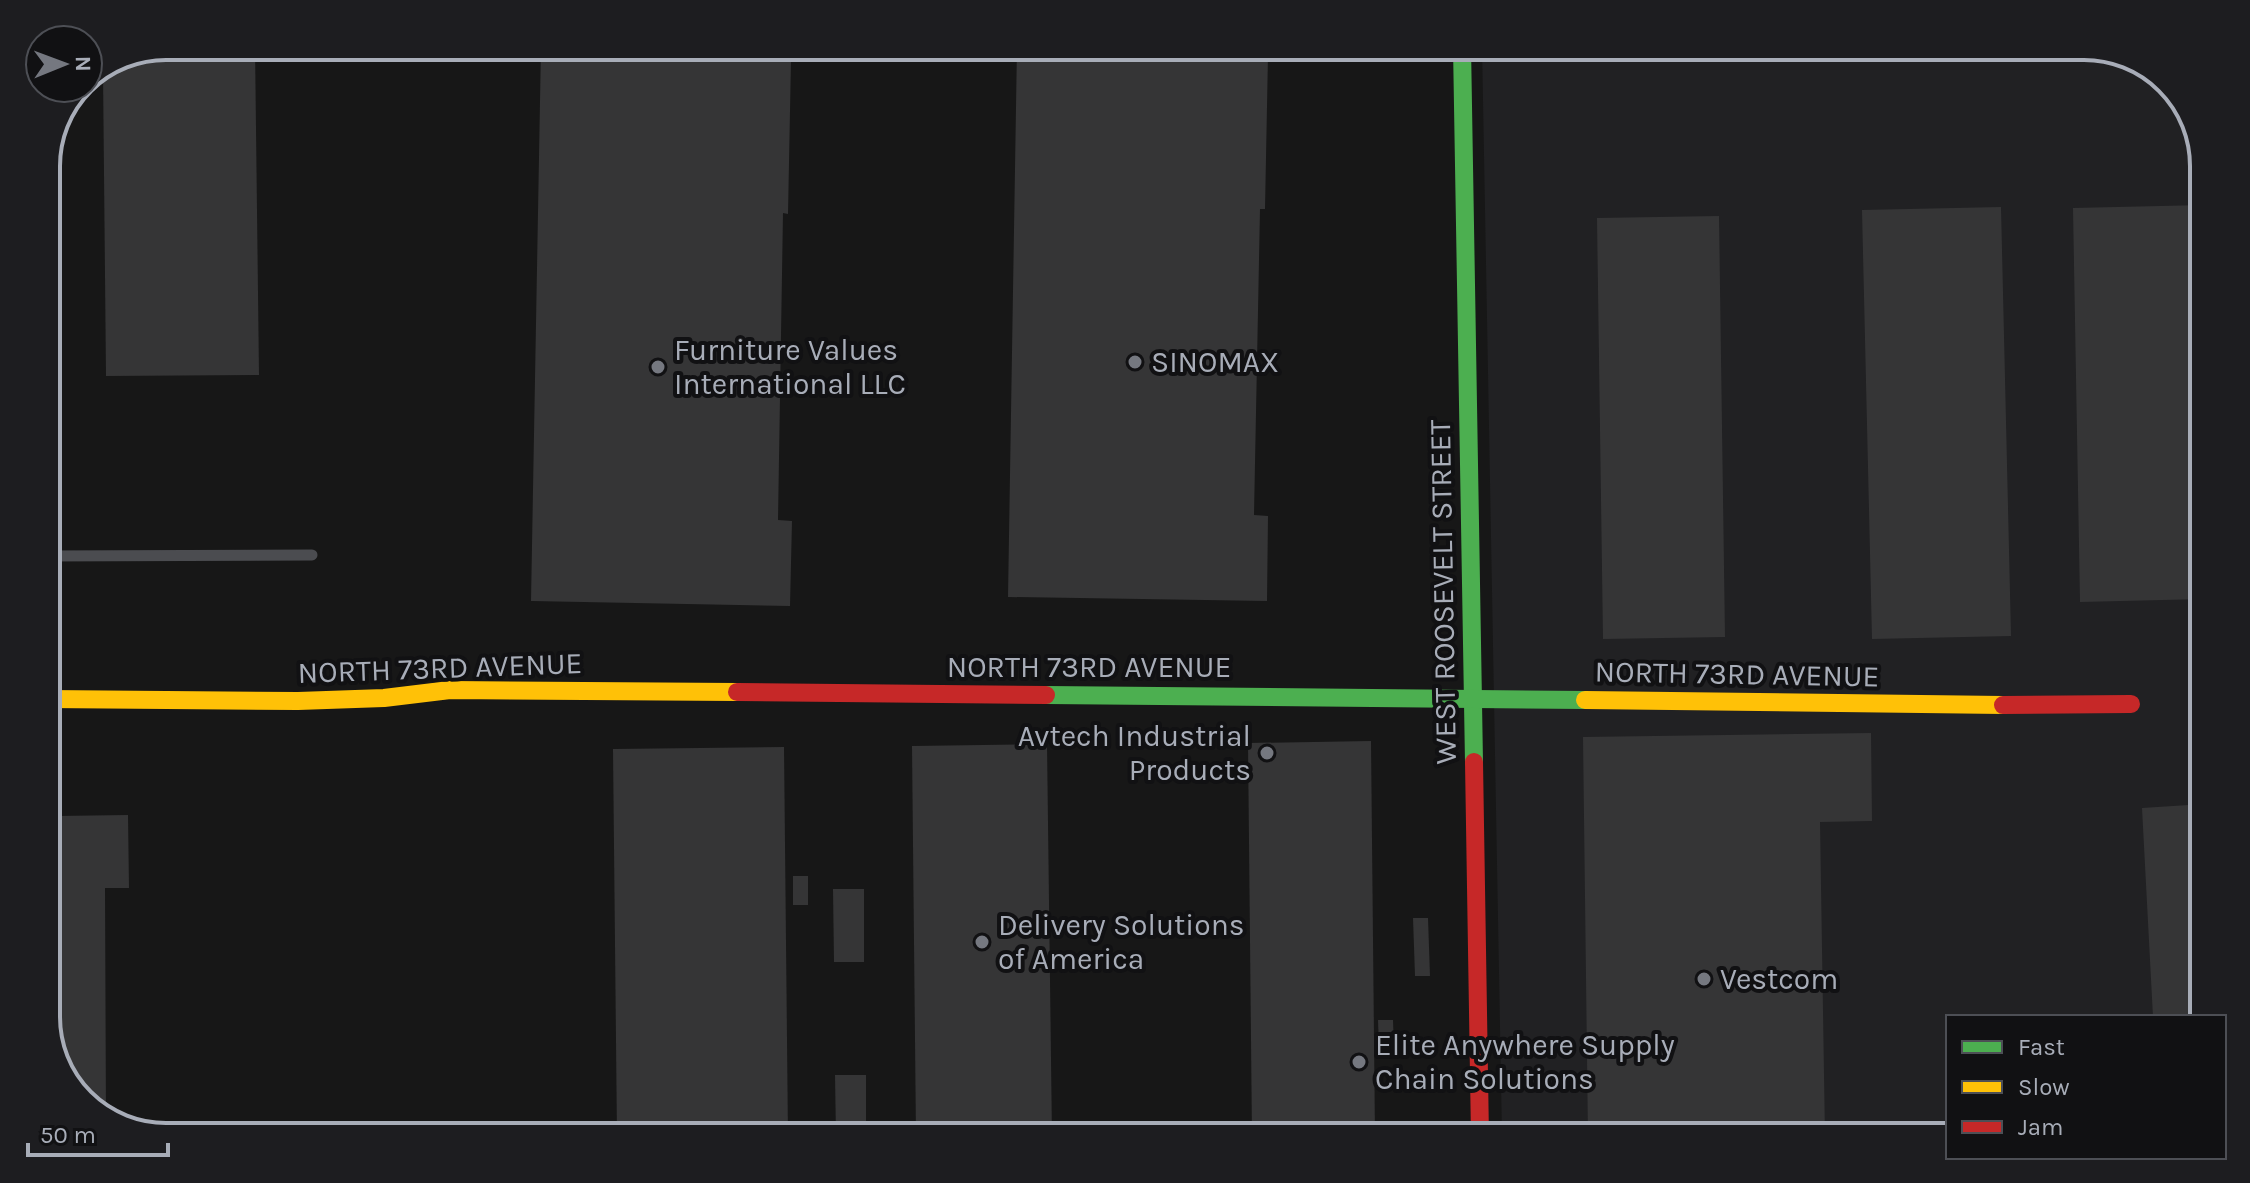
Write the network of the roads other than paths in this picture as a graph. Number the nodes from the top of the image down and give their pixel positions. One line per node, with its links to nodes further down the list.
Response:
1 (1462, 60): 4 (street, WEST ROOSEVELT STREET)
2 (312, 555): 3 (lane)
3 (60, 556)
4 (1473, 698): 5 (street, NORTH 73RD AVENUE); 6 (street, NORTH 73RD AVENUE); 7 (street, WEST ROOSEVELT STREET)
5 (60, 699)
6 (2131, 704)
7 (1480, 1123)

